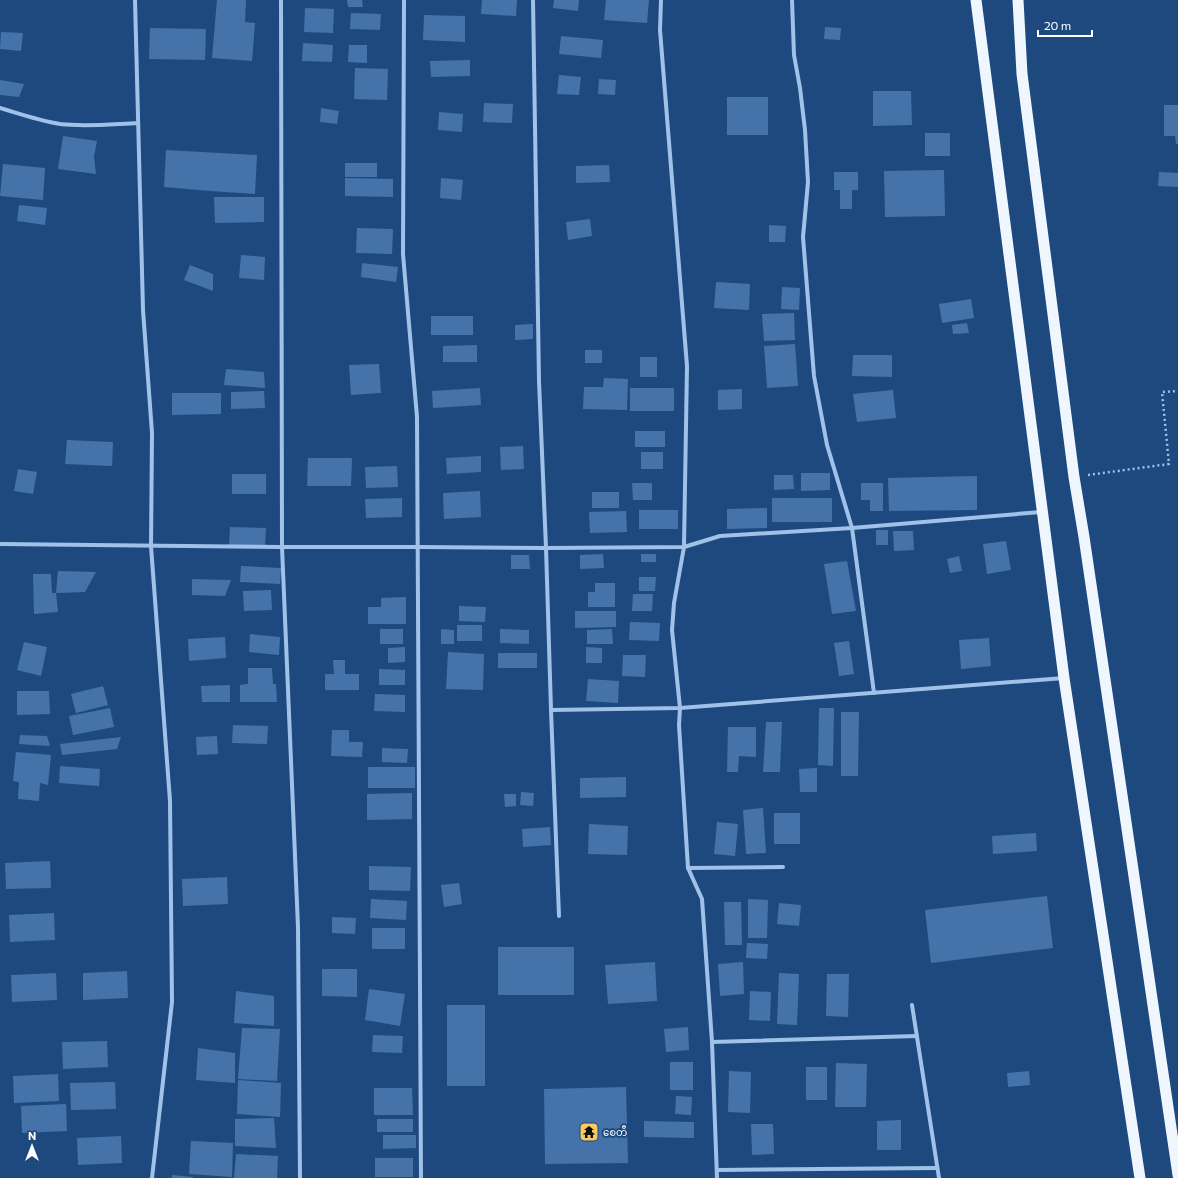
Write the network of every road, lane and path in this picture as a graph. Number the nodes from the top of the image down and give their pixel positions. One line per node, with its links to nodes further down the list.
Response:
1 (135, 0): 10 (street)
2 (281, 0): 19 (street)
3 (404, 0): 17 (street)
4 (533, 0): 20 (street)
5 (661, 0): 18 (street)
6 (792, 0): 14 (street)
7 (976, 0): 13 (highway)
8 (1018, 0): 12 (highway)
9 (0, 108): 10 (street)
10 (138, 123): 16 (street)
11 (1178, 391): 12 (path)
12 (1074, 477): 33 (highway)
13 (1043, 512): 14 (street); 21 (highway)
14 (852, 528): 18 (street); 22 (street)
15 (0, 544): 16 (street)
16 (151, 546): 19 (street); 34 (street)
17 (419, 546): 19 (street); 20 (street); 36 (street)
18 (684, 546): 20 (street); 23 (street)
19 (282, 547): 35 (street)
20 (546, 548): 24 (street)
21 (1064, 678): 22 (street); 39 (highway)
22 (874, 693): 23 (street)
23 (680, 708): 24 (street); 26 (street)
24 (551, 710): 27 (street)
25 (783, 867): 26 (street)
26 (688, 868): 30 (street)
27 (559, 916)
28 (912, 1005): 29 (street)
29 (917, 1036): 30 (street); 31 (street)
30 (712, 1042): 32 (street)
31 (937, 1168): 32 (street); 38 (street)
32 (717, 1170): 37 (street)
33 (1178, 1175)
34 (152, 1178)
35 (300, 1178)
36 (421, 1178)
37 (717, 1178)
38 (939, 1178)
39 (1140, 1178)

